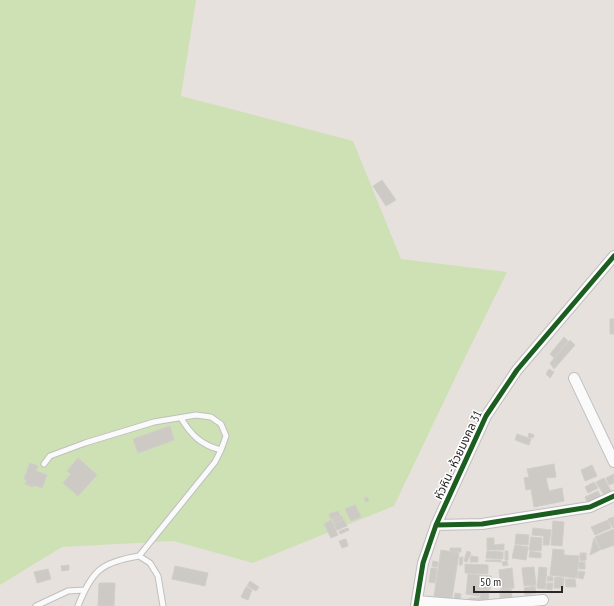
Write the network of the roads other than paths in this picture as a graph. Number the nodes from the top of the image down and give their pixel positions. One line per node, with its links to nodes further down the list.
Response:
1 (614, 256): 8 (street, หัวหิน - ห้วยมงคล 31)
2 (574, 378): 5 (street)
3 (180, 418): 4 (lane); 4 (lane); 6 (lane)
4 (221, 450): 9 (lane)
5 (614, 462)
6 (44, 464)
7 (614, 496): 8 (street)
8 (436, 525): 12 (street, หัวหิน - ห้วยมงคล 31)
9 (139, 556): 10 (lane); 15 (lane)
10 (84, 590): 13 (lane); 14 (lane)
11 (543, 600): 12 (street)
12 (417, 604)
13 (36, 606)
14 (78, 606)
15 (163, 606)

